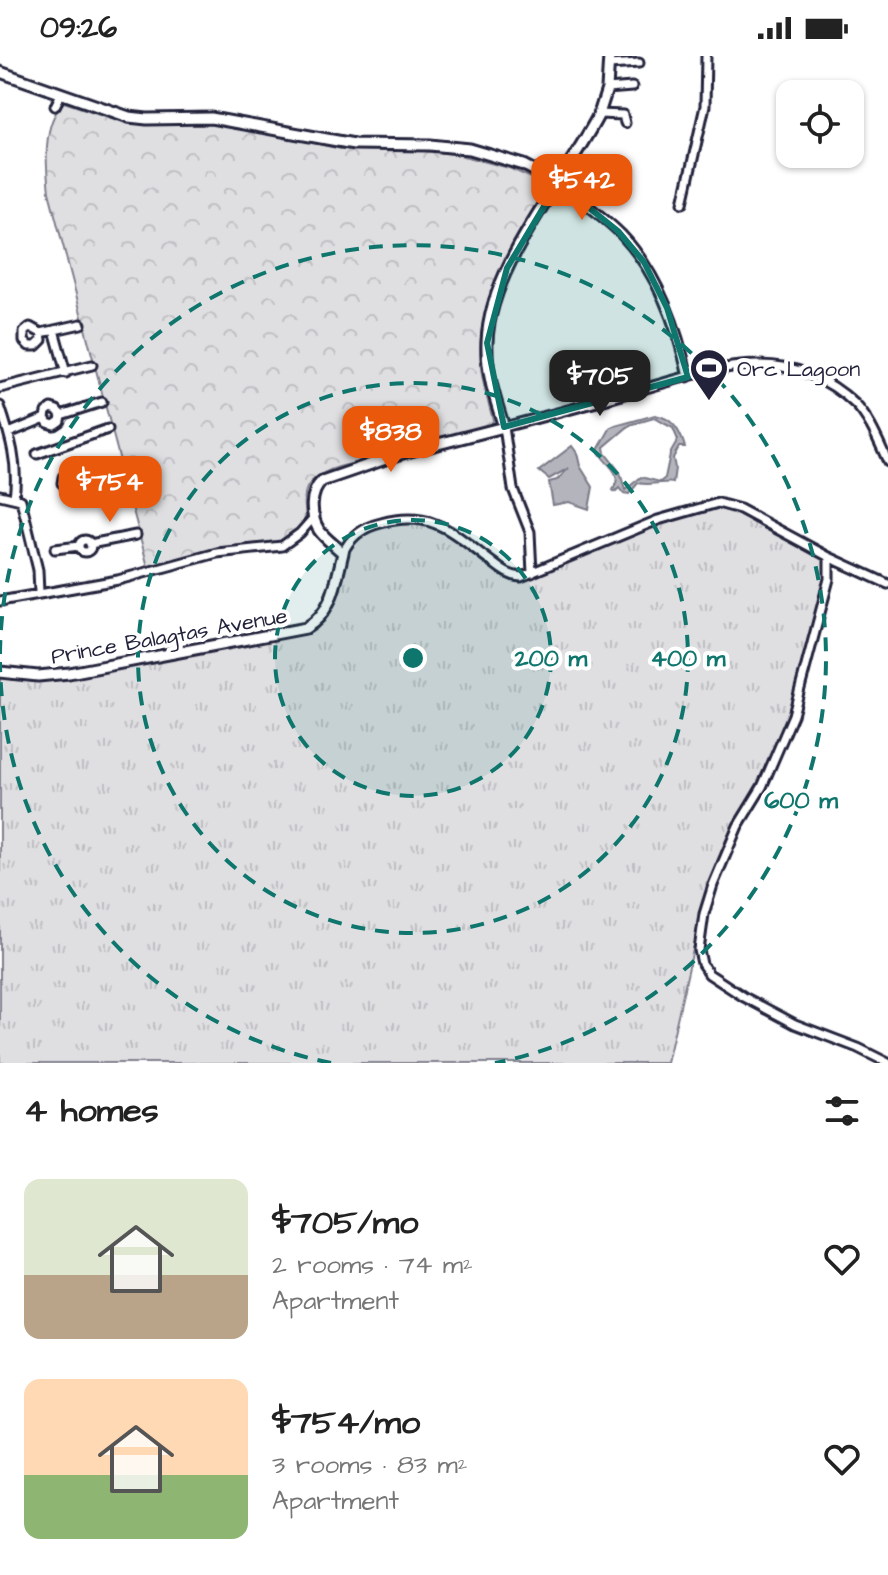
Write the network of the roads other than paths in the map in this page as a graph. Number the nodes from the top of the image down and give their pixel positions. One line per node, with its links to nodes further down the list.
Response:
1 (706, 56): 12 (street)
2 (609, 60): 3 (street); 6 (main road)
3 (639, 63)
4 (0, 72): 7 (main road)
5 (632, 87): 6 (street)
6 (607, 89): 9 (main road)
7 (61, 94): 8 (street); 11 (main road)
8 (55, 106)
9 (599, 114): 10 (street); 11 (main road)
10 (625, 123)
11 (558, 183): 18 (street); 22 (main road)
12 (683, 203)
13 (81, 324): 14 (street)
14 (54, 330): 15 (street); 17 (street)
15 (41, 333)
16 (92, 365): 17 (street)
17 (66, 373): 19 (street)
18 (688, 377): 22 (street); 26 (street)
19 (0, 388)
20 (102, 402): 24 (street)
21 (0, 406): 24 (street)
22 (504, 427): 31 (main road); 36 (street)
23 (108, 429): 25 (street)
24 (9, 433): 30 (street)
25 (37, 454)
26 (888, 462)
27 (118, 468): 28 (street)
28 (76, 479)
29 (0, 495): 30 (street)
30 (14, 497): 38 (street)
31 (315, 516): 34 (main road); 38 (street)
32 (136, 535): 33 (street)
33 (55, 549)
34 (343, 553): 36 (street); 40 (main road, Prince Balagtas Avenue)
35 (829, 557): 36 (street); 37 (street); 41 (street)
36 (532, 573)
37 (888, 584)
38 (39, 593): 39 (street)
39 (0, 601)
40 (0, 672)
41 (888, 1063)

